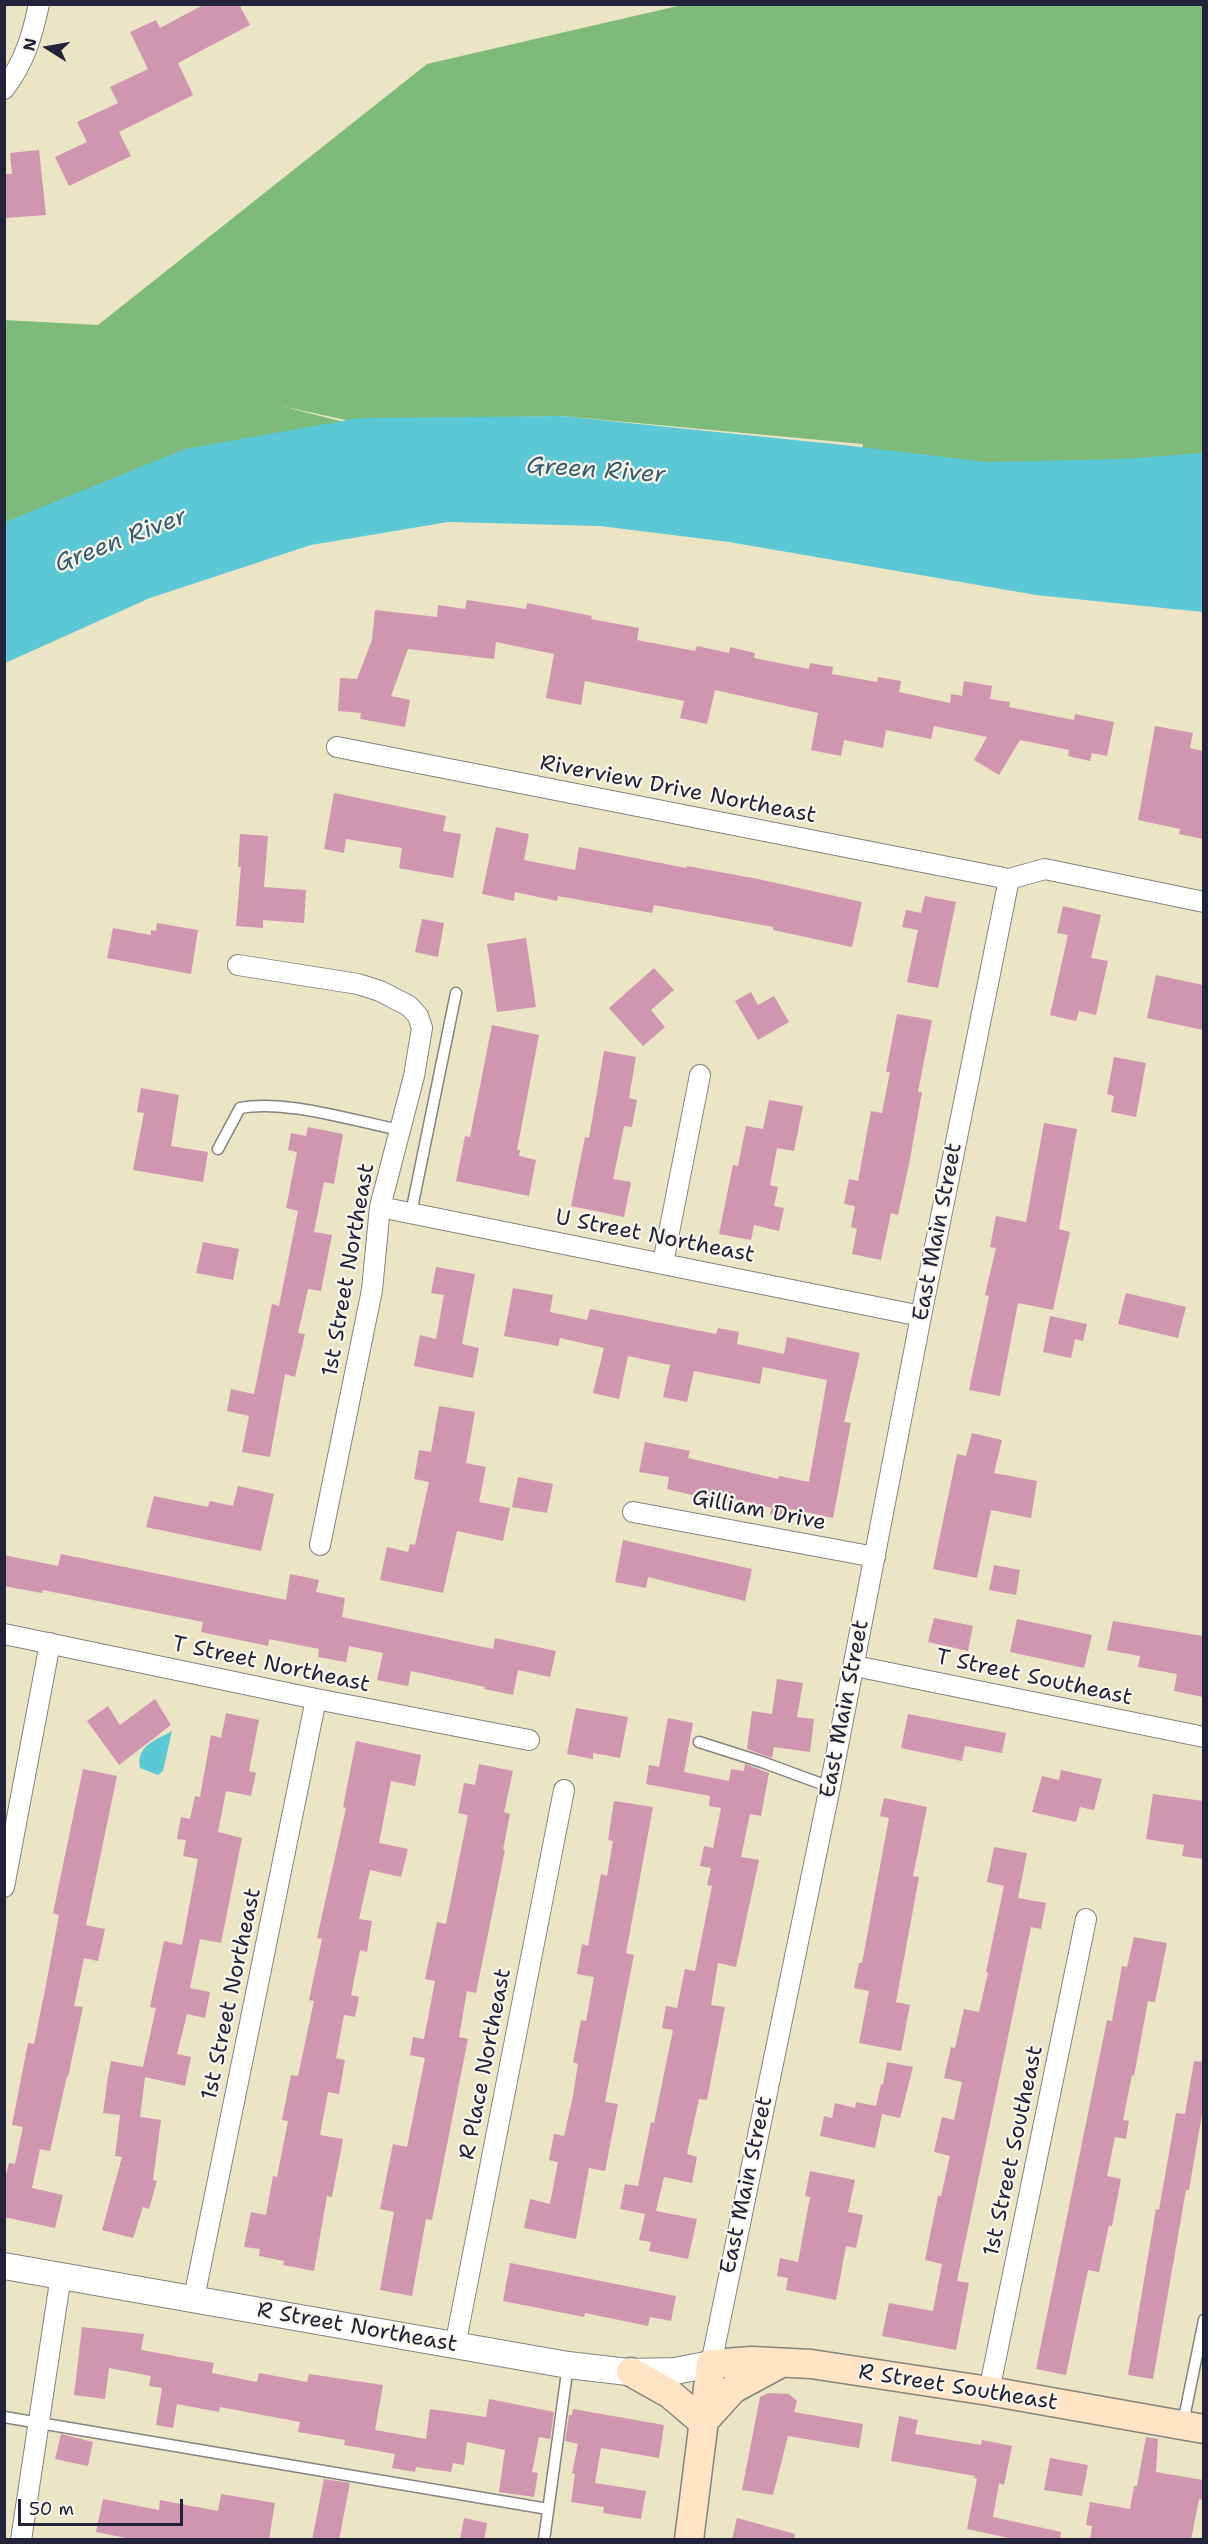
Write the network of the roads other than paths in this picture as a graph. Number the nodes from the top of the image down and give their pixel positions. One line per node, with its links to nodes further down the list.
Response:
1 (39, 4): 2 (street)
2 (4, 89)
3 (337, 747): 4 (street, Riverview Drive Northeast)
4 (1009, 879): 5 (street); 14 (street, East Main Street)
5 (1203, 902)
6 (238, 965): 9 (street, 1st Street Northeast)
7 (456, 993): 12 (lane)
8 (700, 1075): 13 (street)
9 (400, 1130): 10 (lane); 11 (street, 1st Street Northeast)
10 (218, 1149)
11 (380, 1207): 12 (street, U Street Northeast); 16 (street, 1st Street Northeast)
12 (411, 1213): 13 (street, U Street Northeast)
13 (663, 1263): 14 (street, U Street Northeast)
14 (921, 1316): 17 (street, East Main Street)
15 (633, 1512): 17 (street, Gilliam Drive)
16 (320, 1545)
17 (875, 1557): 20 (street, East Main Street)
18 (4, 1634): 19 (street, T Street Northeast)
19 (50, 1643): 21 (street, T Street Northeast); 27 (street)
20 (855, 1665): 22 (street, T Street Southeast); 25 (street, East Main Street)
21 (316, 1699): 23 (street, T Street Northeast); 31 (street, 1st Street Northeast)
22 (1203, 1737)
23 (529, 1740)
24 (699, 1742): 25 (lane)
25 (830, 1787): 35 (street, East Main Street)
26 (564, 1790): 33 (street, R Place Northeast)
27 (4, 1887)
28 (1086, 1919): 38 (street, 1st Street Southeast)
29 (4, 2266): 30 (street, R Street Northeast)
30 (61, 2275): 31 (street, R Street Northeast); 41 (street)
31 (194, 2298): 33 (street, R Street Northeast)
32 (1203, 2320): 42 (lane)
33 (455, 2346): 36 (street, R Street Northeast)
34 (782, 2363): 35 (main road, R Street Southeast); 38 (main road, R Street Southeast); 40 (main road)
35 (711, 2364): 37 (street, R Street Northeast); 40 (main road, East Main Street)
36 (568, 2365): 37 (street, R Street Northeast); 43 (lane)
37 (631, 2372): 40 (main road)
38 (989, 2391): 42 (main road, R Street Southeast)
39 (4, 2417): 41 (lane)
40 (703, 2422): 46 (main road, East Main Street)
41 (38, 2423): 43 (lane); 44 (street)
42 (1193, 2428)
43 (548, 2509): 45 (lane)
44 (21, 2540)
45 (544, 2540)
46 (689, 2540)

